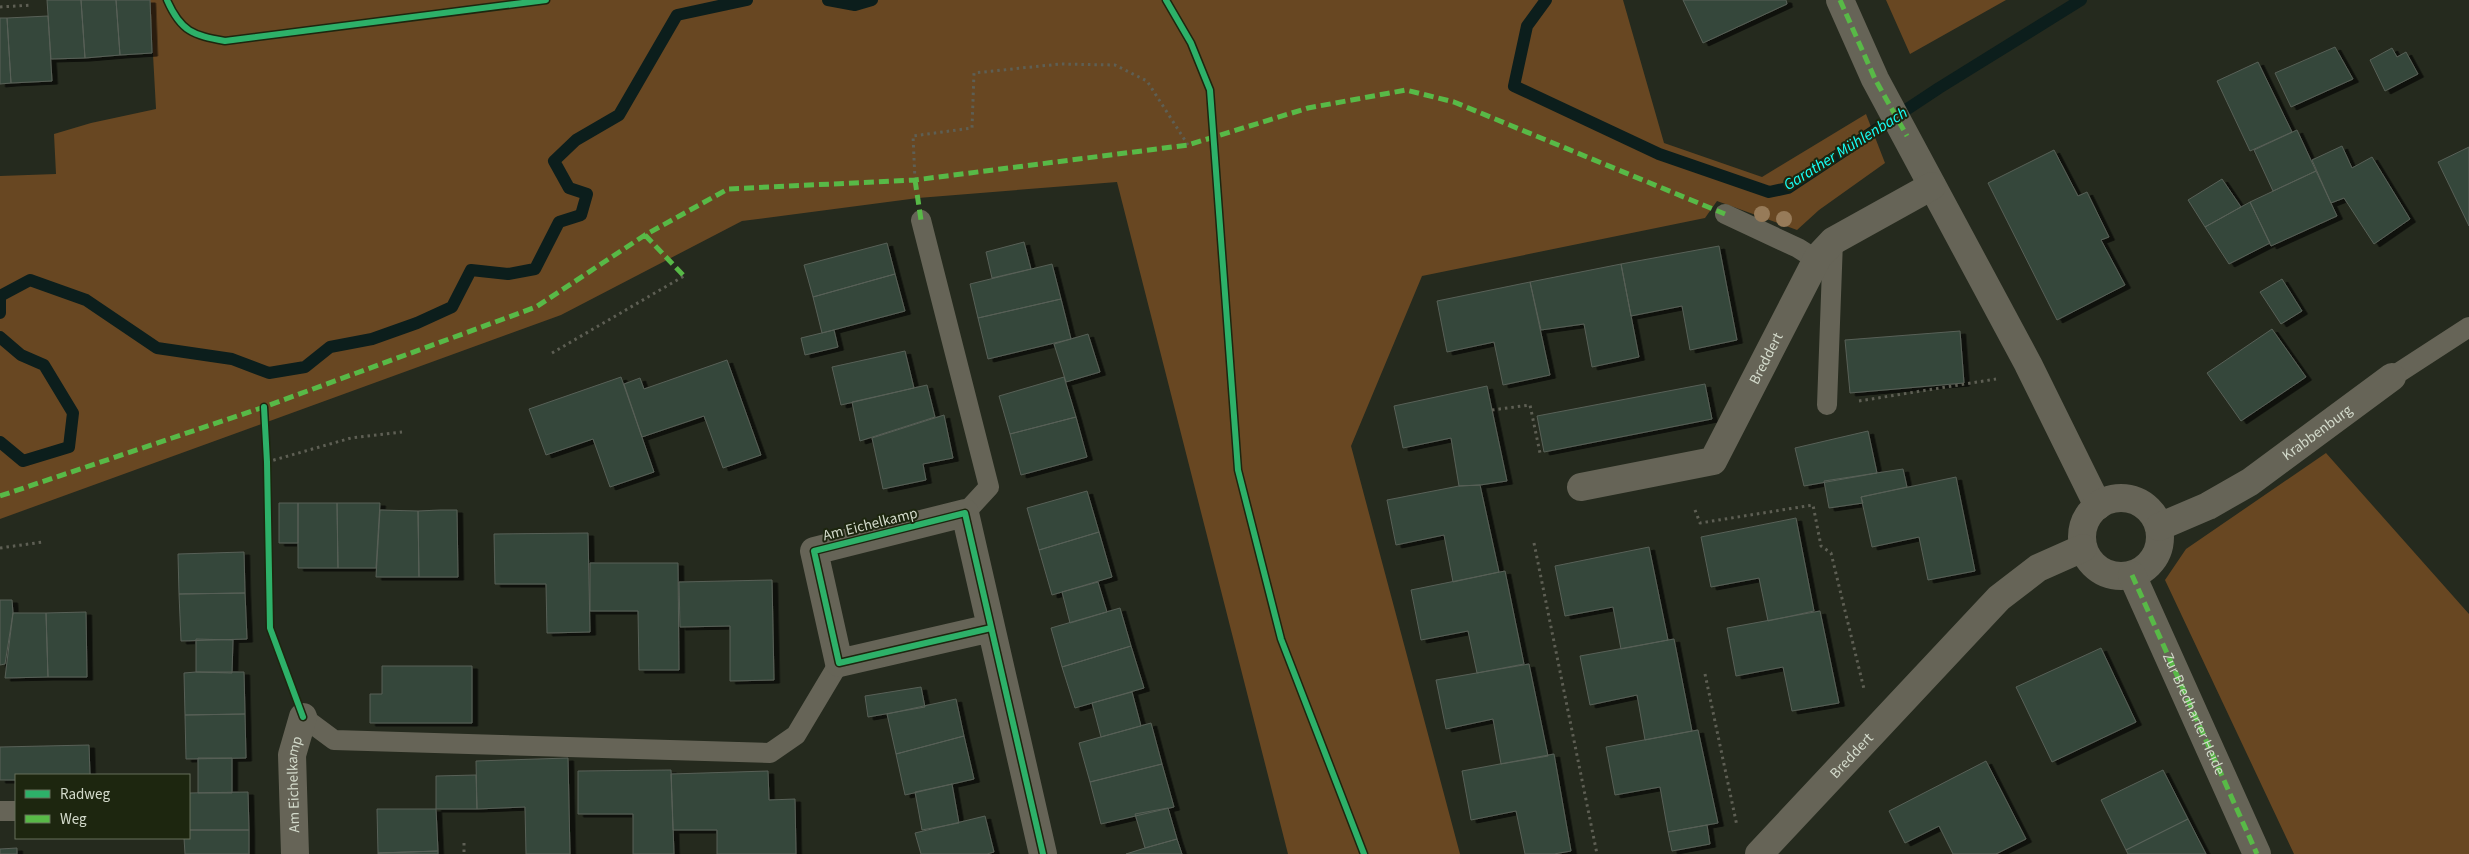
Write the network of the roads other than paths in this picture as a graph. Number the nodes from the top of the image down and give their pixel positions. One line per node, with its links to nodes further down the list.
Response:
1 (1840, 0): 2 (street)
2 (1932, 186): 5 (street); 10 (street)
3 (1725, 214): 5 (lane)
4 (921, 220): 11 (lane)
5 (1825, 250): 8 (lane); 9 (street, Breddert)
6 (2469, 327): 7 (lane, Krabbenburg)
7 (2392, 377): 12 (street, Krabbenburg)
8 (1827, 405)
9 (1581, 487)
10 (2098, 506): 12 (street); 13 (street)
11 (965, 513): 15 (street); 16 (street, Am Eichelkamp)
12 (2159, 527): 14 (street)
13 (2083, 548): 14 (street); 22 (street, Breddert)
14 (2132, 574): 23 (street, Zur Bredharter Heide)
15 (991, 628): 16 (street); 21 (street)
16 (839, 663): 17 (lane)
17 (303, 717): 20 (street, Am Eichelkamp)
18 (0, 811): 19 (lane)
19 (15, 811)
20 (294, 854)
21 (1043, 854)
22 (1759, 854)
23 (2257, 854)

